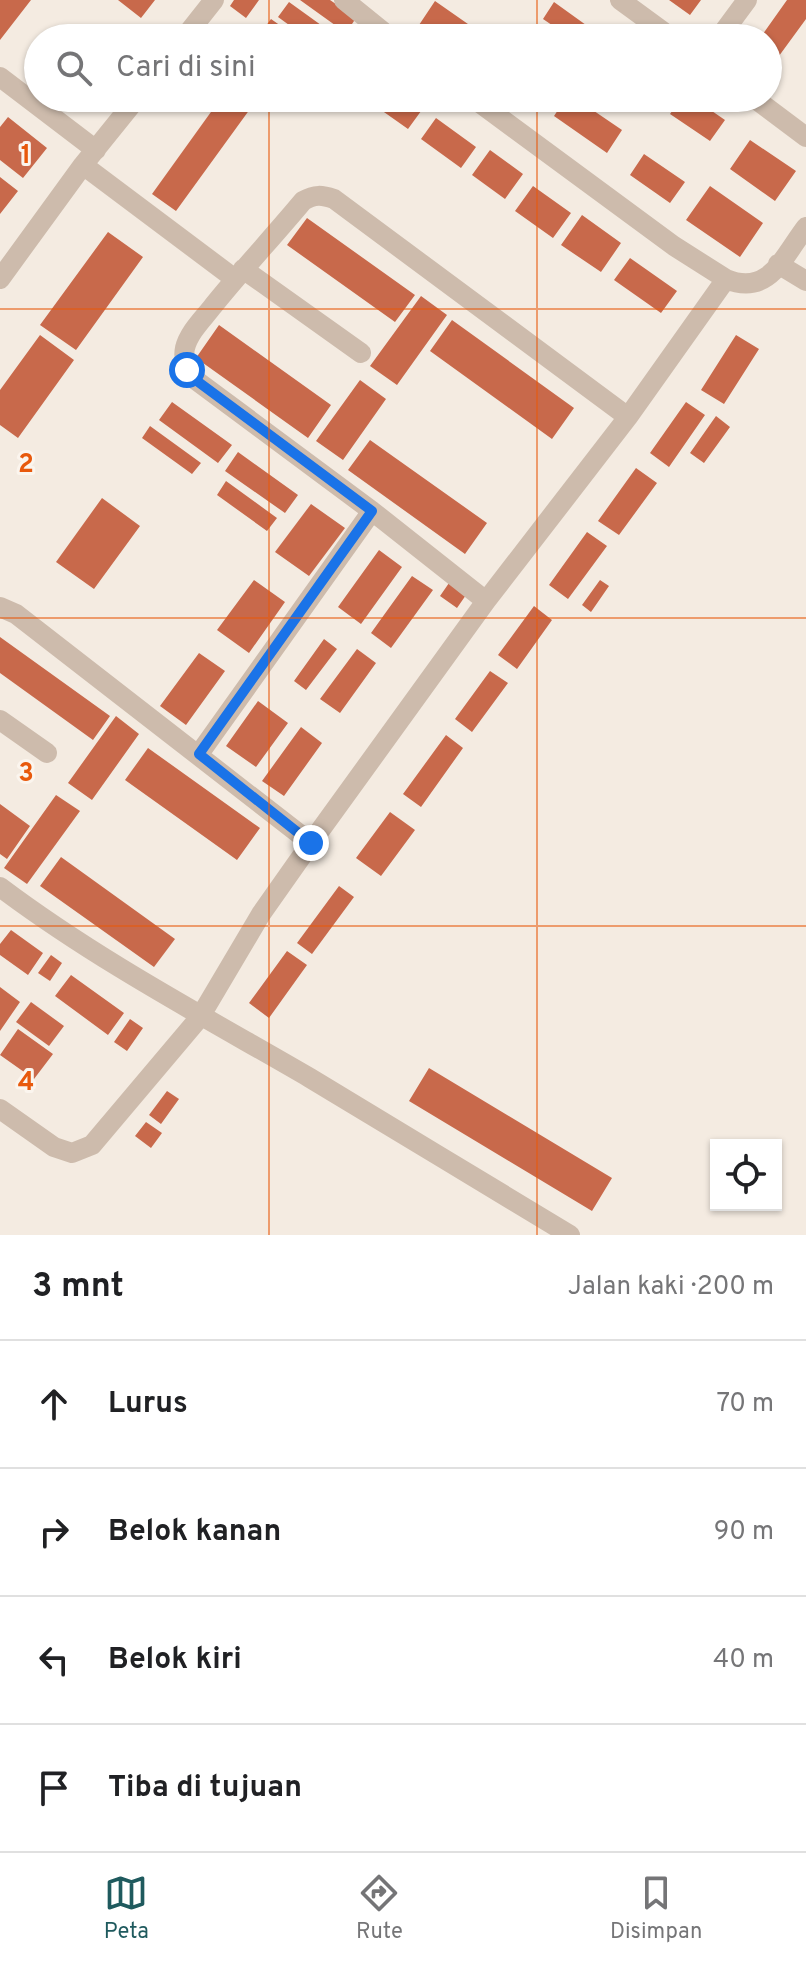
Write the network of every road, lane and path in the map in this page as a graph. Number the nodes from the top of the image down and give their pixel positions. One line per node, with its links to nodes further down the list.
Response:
1 (214, 0): 6 (street)
2 (344, 0): 7 (street)
3 (365, 0): 8 (street)
4 (620, 0): 9 (street)
5 (747, 0): 10 (street)
6 (195, 24)
7 (374, 24)
8 (379, 24)
9 (653, 24)
10 (729, 24)
11 (0, 77): 12 (street)
12 (24, 99)
13 (39, 112): 18 (street)
14 (126, 112): 18 (street)
15 (492, 112): 23 (street)
16 (773, 112): 17 (street)
17 (806, 137)
18 (90, 158): 21 (street); 22 (street)
19 (806, 227): 20 (street)
20 (778, 264): 23 (street); 24 (street)
21 (239, 274): 25 (street); 26 (street); 27 (street)
22 (0, 279)
23 (726, 279): 26 (street)
24 (806, 281)
25 (361, 353)
26 (628, 417): 28 (street)
27 (372, 511): 28 (street); 32 (street)
28 (486, 601): 33 (street)
29 (0, 607): 32 (street)
30 (0, 720): 31 (street)
31 (47, 753)
32 (199, 754): 33 (street)
33 (311, 843): 35 (street)
34 (0, 887): 35 (street)
35 (200, 1017): 36 (street); 37 (street)
36 (0, 1109)
37 (570, 1235)

